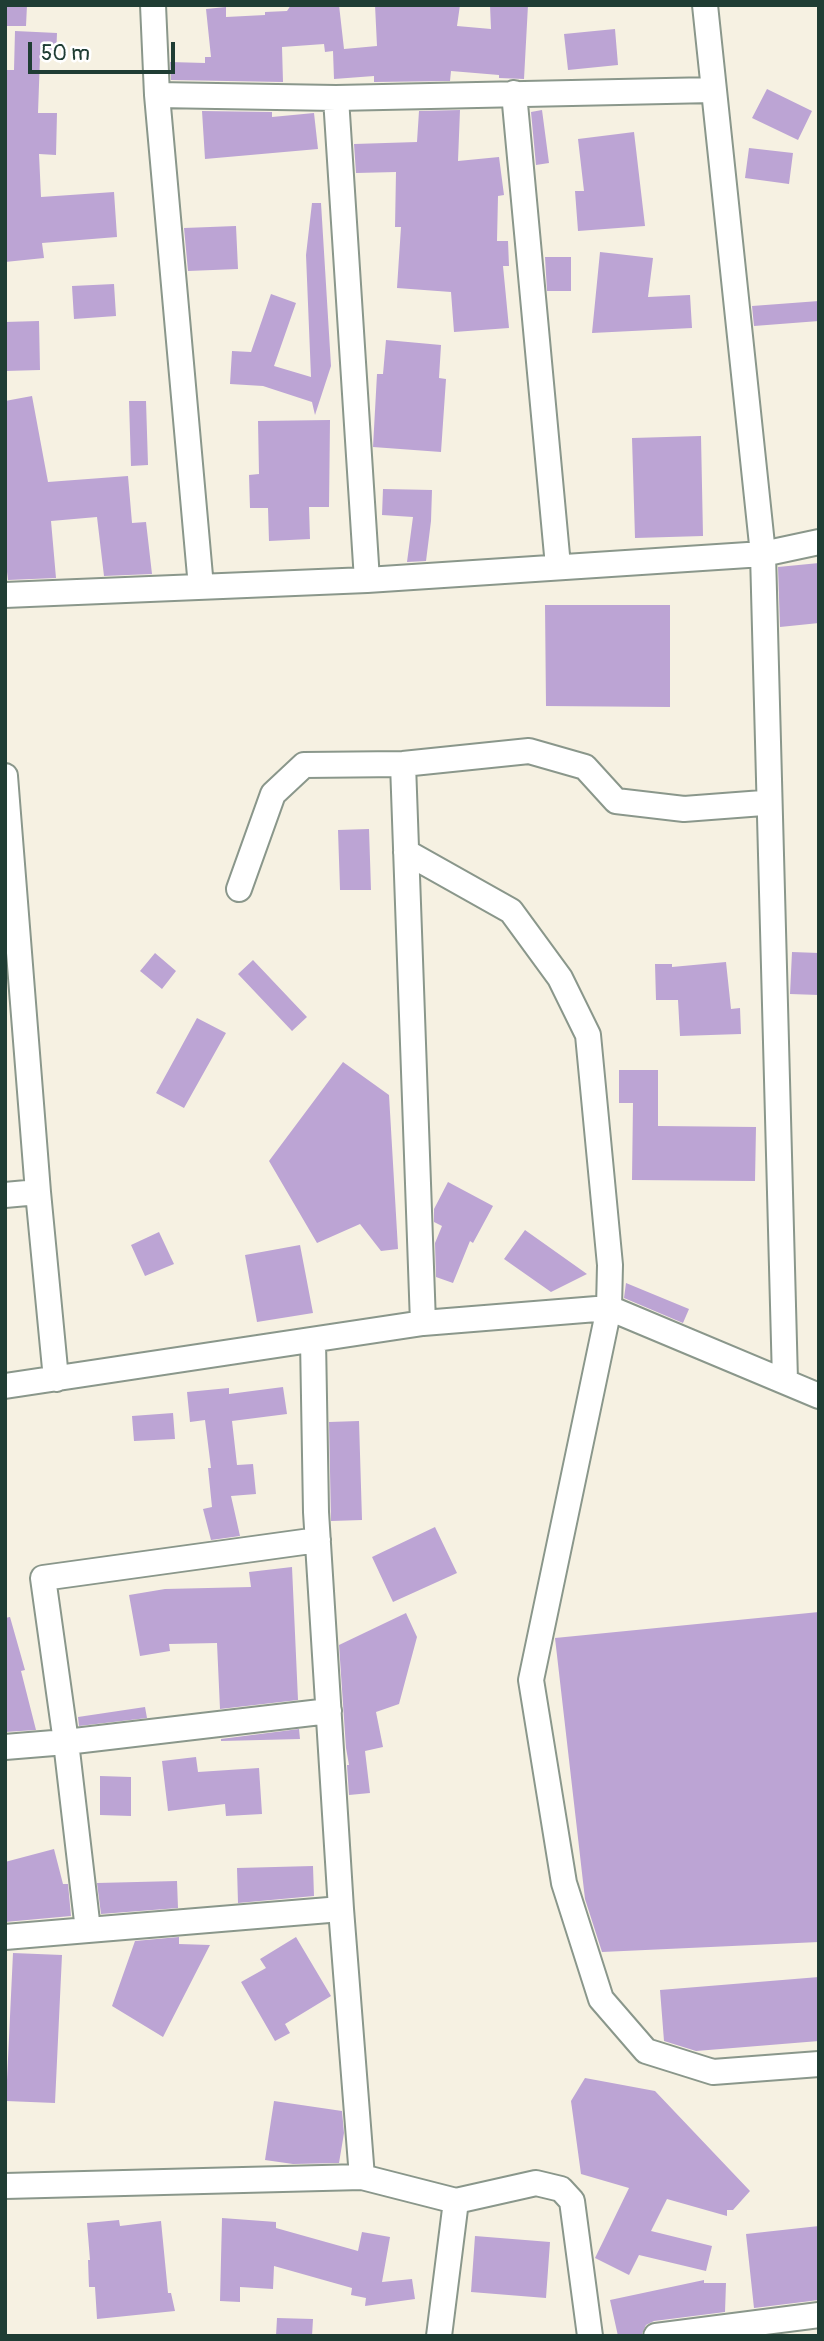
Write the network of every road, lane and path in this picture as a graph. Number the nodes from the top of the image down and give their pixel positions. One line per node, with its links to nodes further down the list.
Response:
1 (153, 5): 5 (street)
2 (705, 5): 3 (street)
3 (713, 90): 4 (street); 8 (street)
4 (514, 93): 6 (street); 9 (street)
5 (158, 95): 6 (street); 11 (street)
6 (336, 98): 10 (street)
7 (819, 542): 8 (street)
8 (763, 554): 9 (street); 25 (street)
9 (558, 566): 10 (street)
10 (367, 580): 11 (street)
11 (201, 587): 12 (street)
12 (5, 595)
13 (403, 764): 15 (street); 16 (street); 17 (street)
14 (5, 776): 18 (street)
15 (763, 803)
16 (406, 852): 21 (street); 22 (street)
17 (239, 889)
18 (14, 985): 19 (street)
19 (38, 1192): 20 (street); 24 (street)
20 (5, 1195)
21 (609, 1308): 22 (street); 25 (street); 35 (street)
22 (423, 1323): 23 (street)
23 (313, 1340): 24 (street); 28 (street)
24 (56, 1380): 26 (street)
25 (785, 1380): 27 (street)
26 (5, 1386)
27 (819, 1396)
28 (318, 1541): 29 (street); 30 (street)
29 (329, 1711): 30 (street); 32 (street)
30 (66, 1742): 31 (street); 33 (street)
31 (5, 1747)
32 (341, 1909): 33 (street); 36 (street)
33 (89, 1930): 34 (street)
34 (5, 1937)
35 (819, 2064)
36 (362, 2177): 37 (street); 38 (street)
37 (5, 2186)
38 (456, 2201): 40 (street); 41 (street)
39 (819, 2315): 42 (street)
40 (439, 2336)
41 (590, 2336)
42 (656, 2336)

